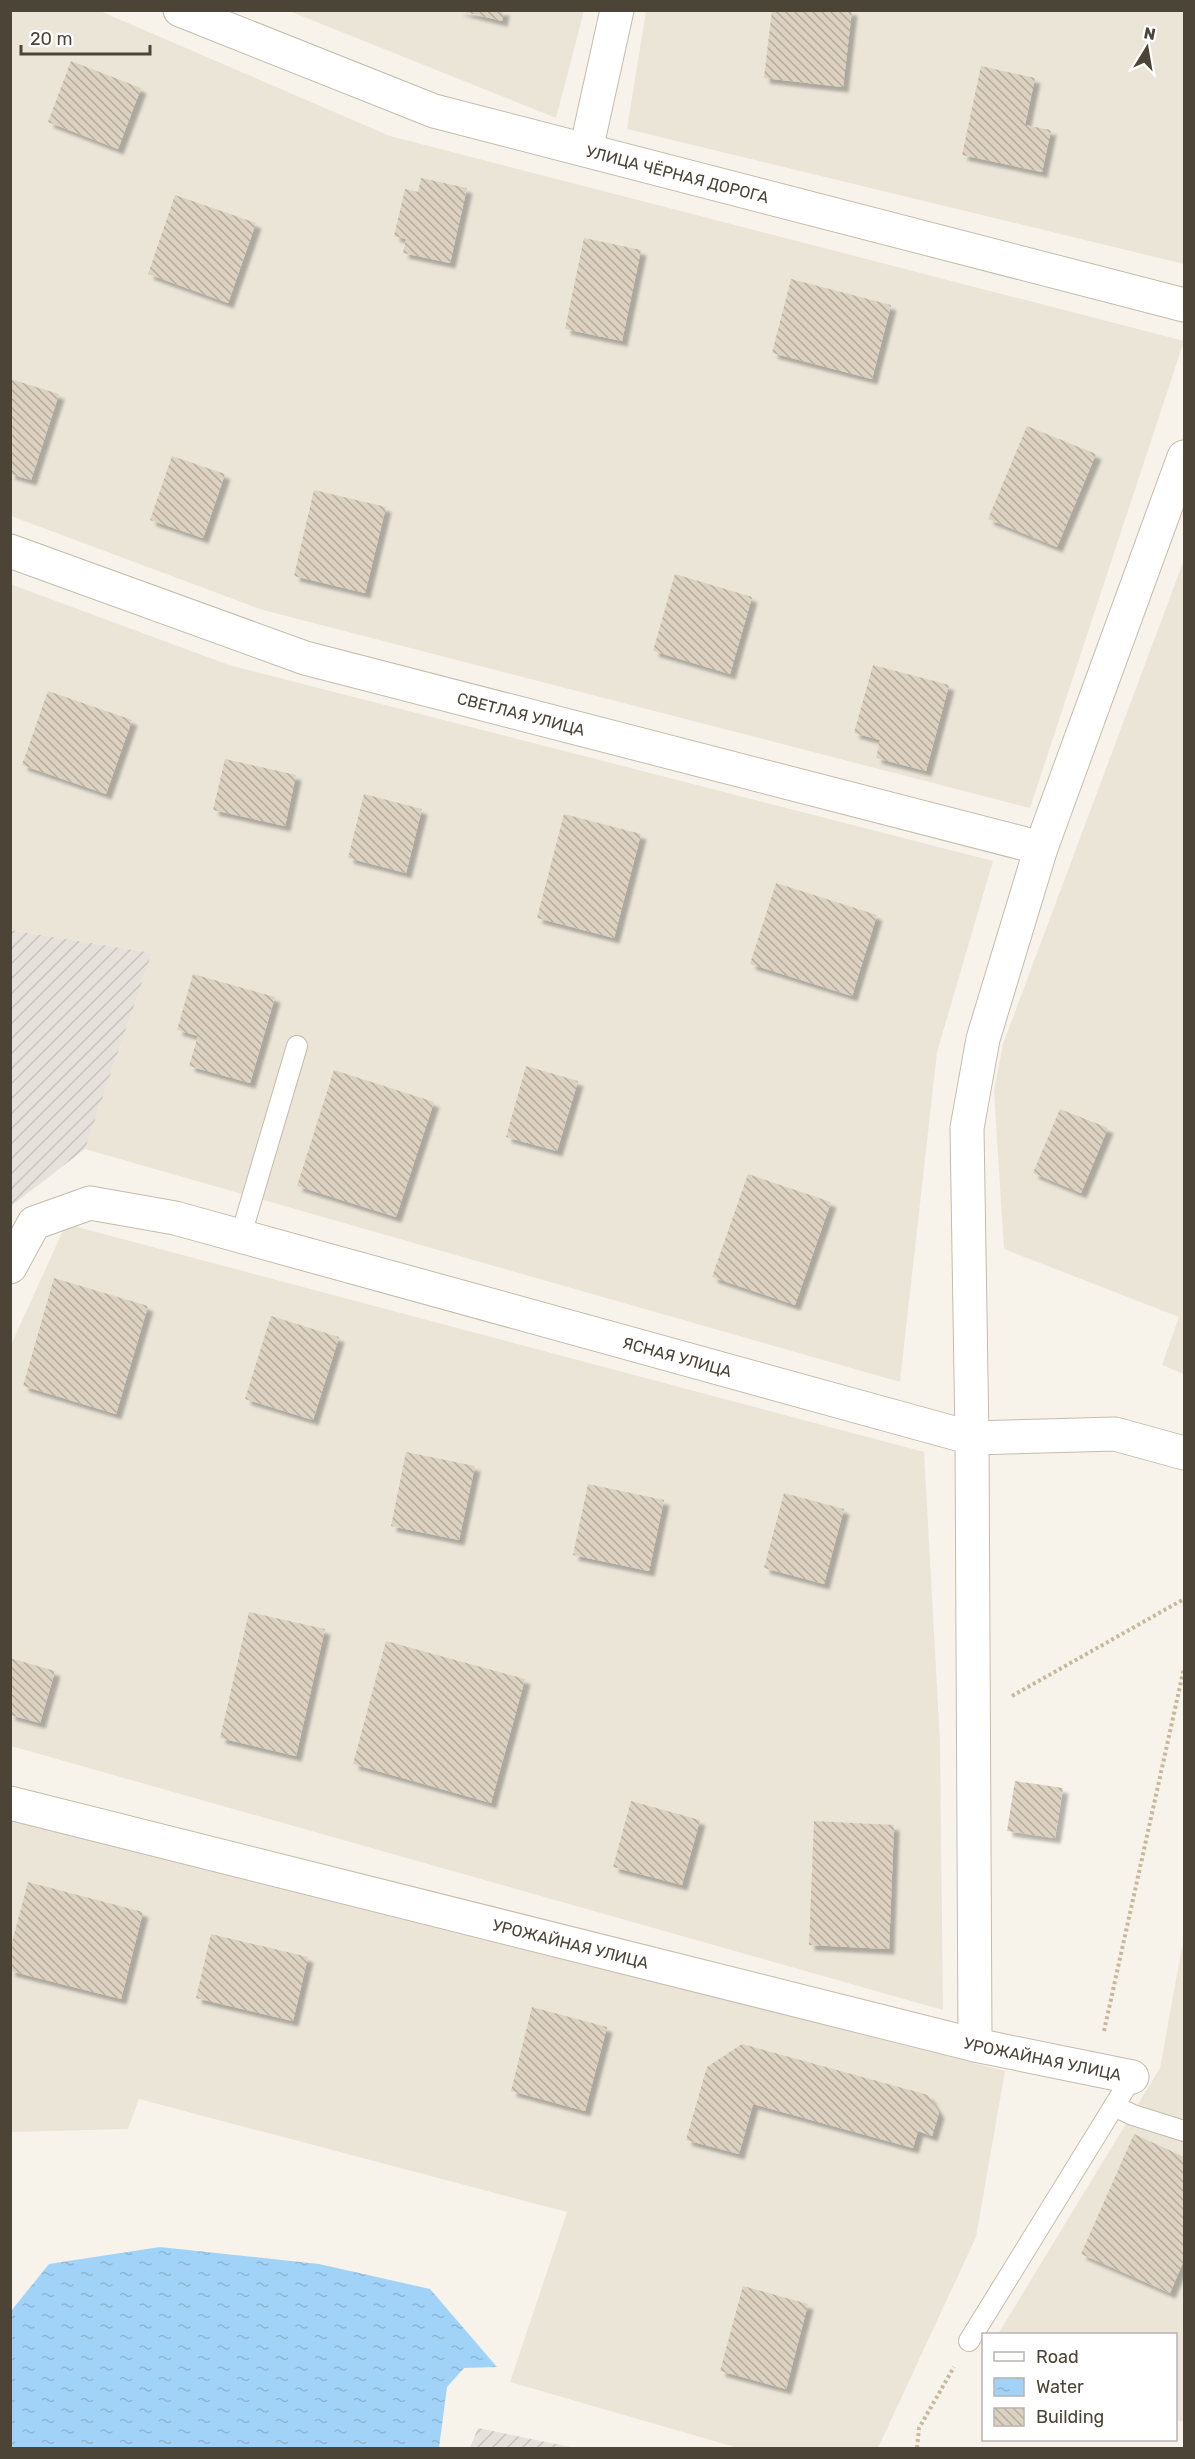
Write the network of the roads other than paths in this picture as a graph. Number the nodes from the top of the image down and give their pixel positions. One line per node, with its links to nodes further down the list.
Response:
1 (180, 10): 3 (street, УЛИЦА ЧЁРНАЯ ДОРОГА)
2 (617, 10): 3 (street)
3 (586, 150): 4 (street, УЛИЦА ЧЁРНАЯ ДОРОГА)
4 (1185, 305)
5 (1185, 457): 7 (street)
6 (10, 551): 7 (street, СВЕТЛАЯ УЛИЦА)
7 (1041, 849): 11 (street)
8 (297, 1046): 9 (lane)
9 (241, 1236): 10 (street, ЯСНАЯ УЛИЦА); 11 (street, ЯСНАЯ УЛИЦА)
10 (10, 1267)
11 (972, 1438): 12 (street, ЯСНАЯ УЛИЦА); 14 (street)
12 (1185, 1453)
13 (10, 1803): 14 (street, УРОЖАЙНАЯ УЛИЦА)
14 (975, 2045): 15 (street, УРОЖАЙНАЯ УЛИЦА)
15 (1132, 2077): 16 (lane)
16 (1114, 2106): 17 (lane); 18 (lane)
17 (1185, 2131)
18 (969, 2341)

